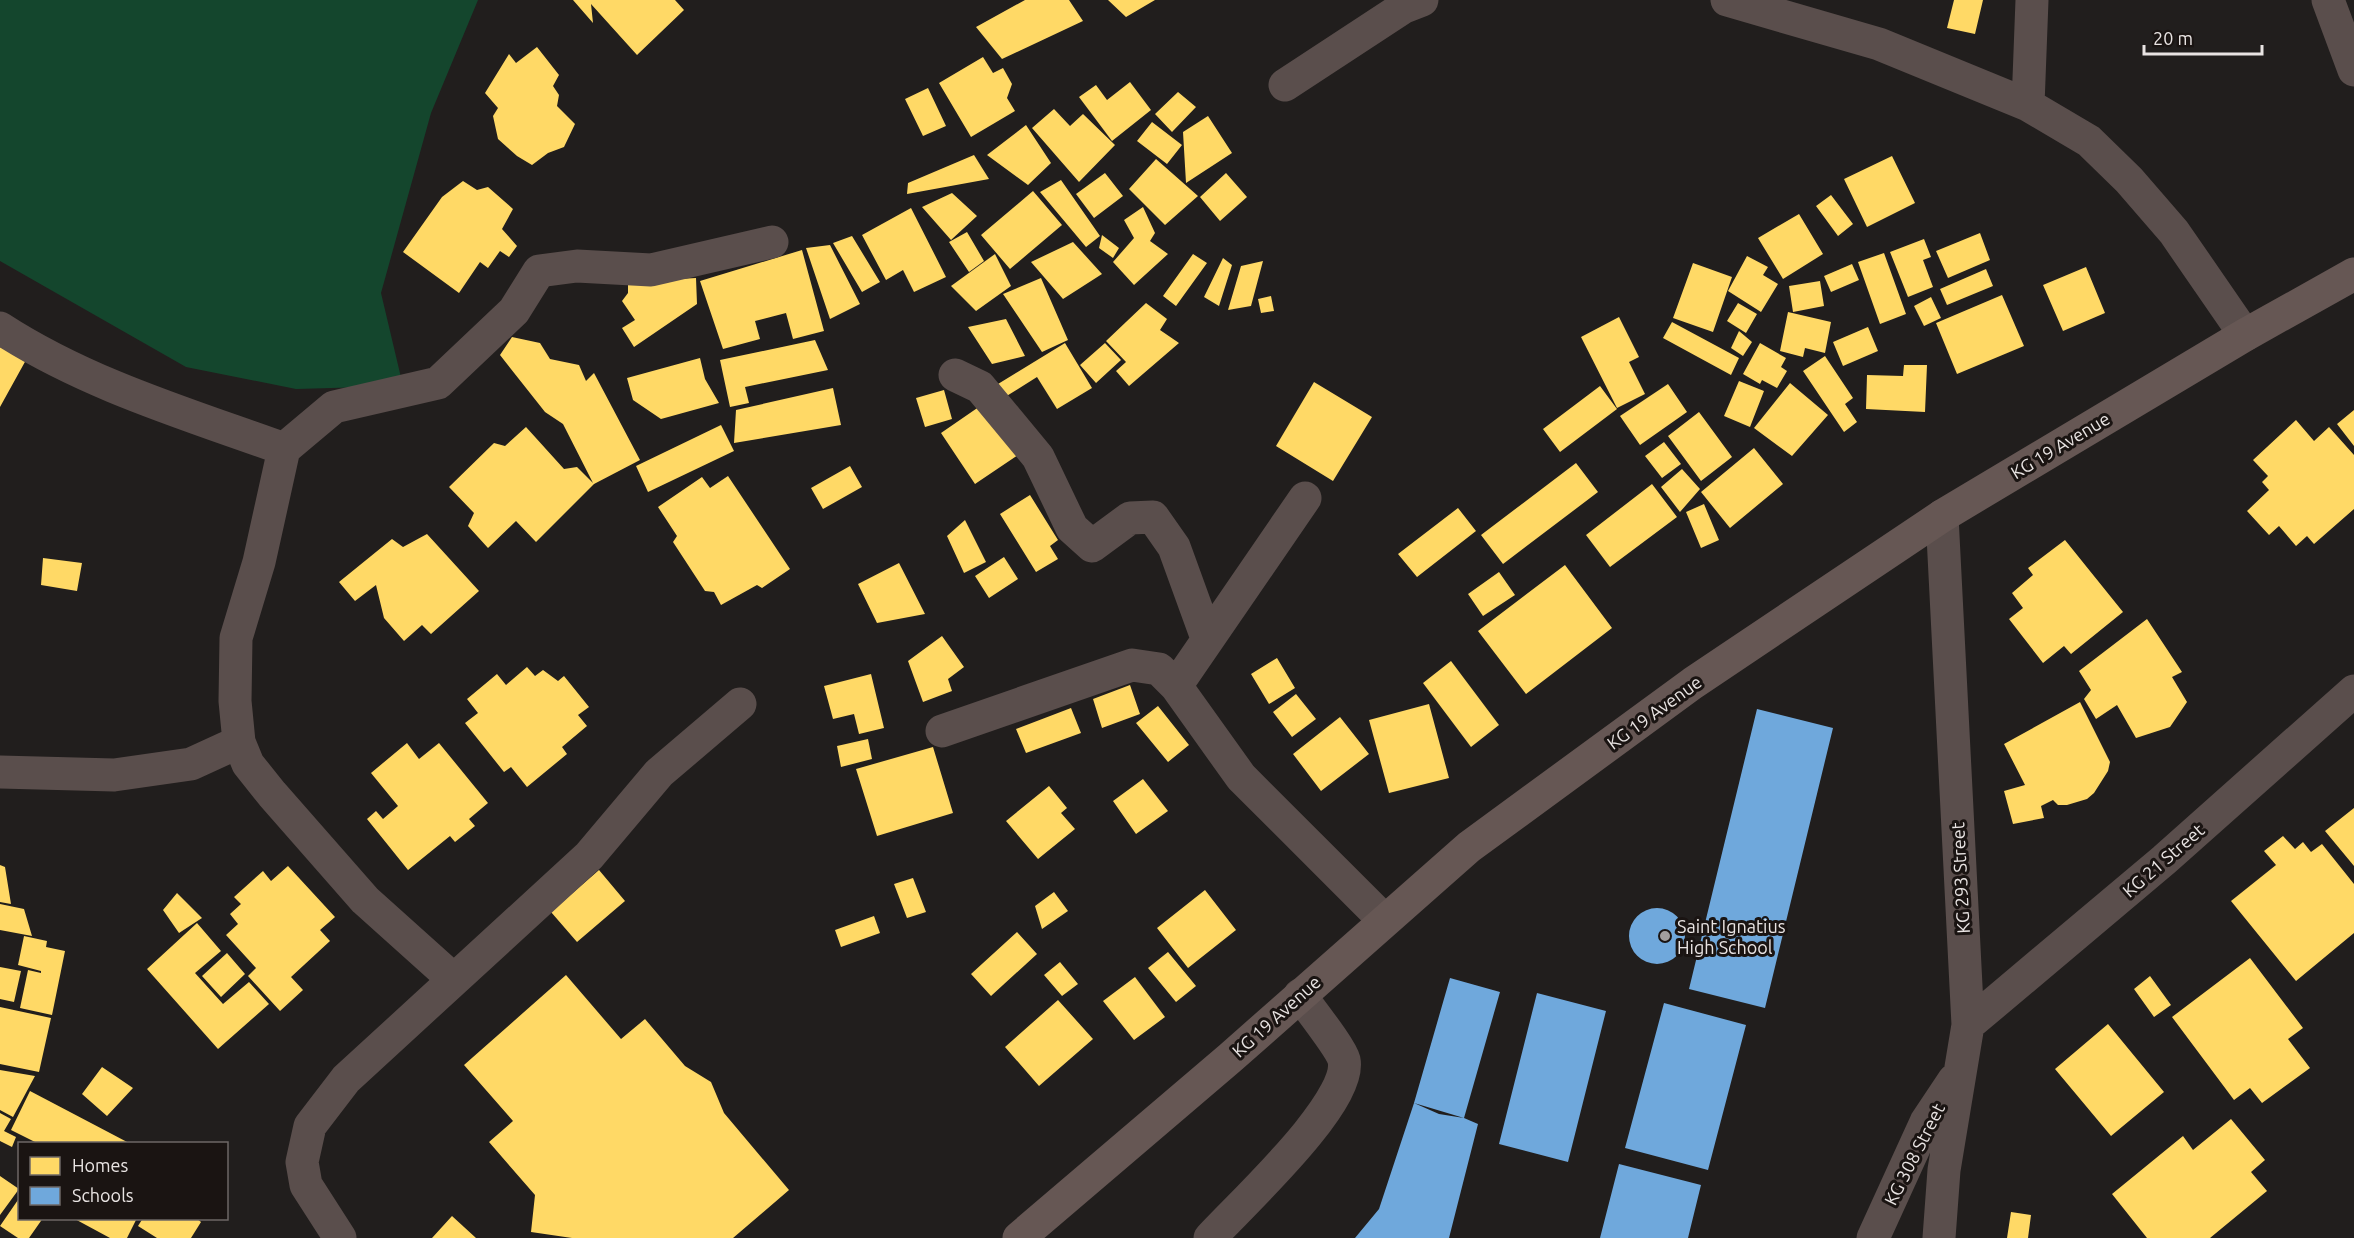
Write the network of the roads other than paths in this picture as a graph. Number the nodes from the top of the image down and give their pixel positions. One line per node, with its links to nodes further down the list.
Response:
1 (1422, 0): 6 (street)
2 (1727, 0): 7 (street)
3 (2032, 0): 7 (street)
4 (2328, 0): 5 (street)
5 (2354, 70)
6 (1285, 85)
7 (2028, 105): 11 (street)
8 (772, 242): 13 (street)
9 (2354, 274): 11 (main road, KG 19 Avenue)
10 (0, 328): 13 (street)
11 (2245, 335): 15 (main road, KG 19 Avenue)
12 (955, 375): 16 (street)
13 (284, 448): 21 (street)
14 (1305, 498): 16 (street)
15 (1942, 516): 23 (main road, KG 19 Avenue); 26 (street, KG 293 Street)
16 (1207, 638): 17 (street)
17 (1176, 686): 20 (street); 23 (street)
18 (2354, 691): 26 (street, KG 21 Street)
19 (740, 704): 24 (street)
20 (942, 731)
21 (239, 742): 22 (street); 24 (street)
22 (0, 772)
23 (1384, 920): 25 (main road, KG 19 Avenue)
24 (453, 979): 28 (street)
25 (1300, 995): 29 (main road, KG 19 Avenue); 30 (street)
26 (1968, 1024): 27 (street, KG 293 Street)
27 (1959, 1072): 31 (street, KG 308 Street); 32 (street, KG 293 Street)
28 (340, 1238)
29 (1019, 1238)
30 (1210, 1238)
31 (1873, 1238)
32 (1939, 1238)

